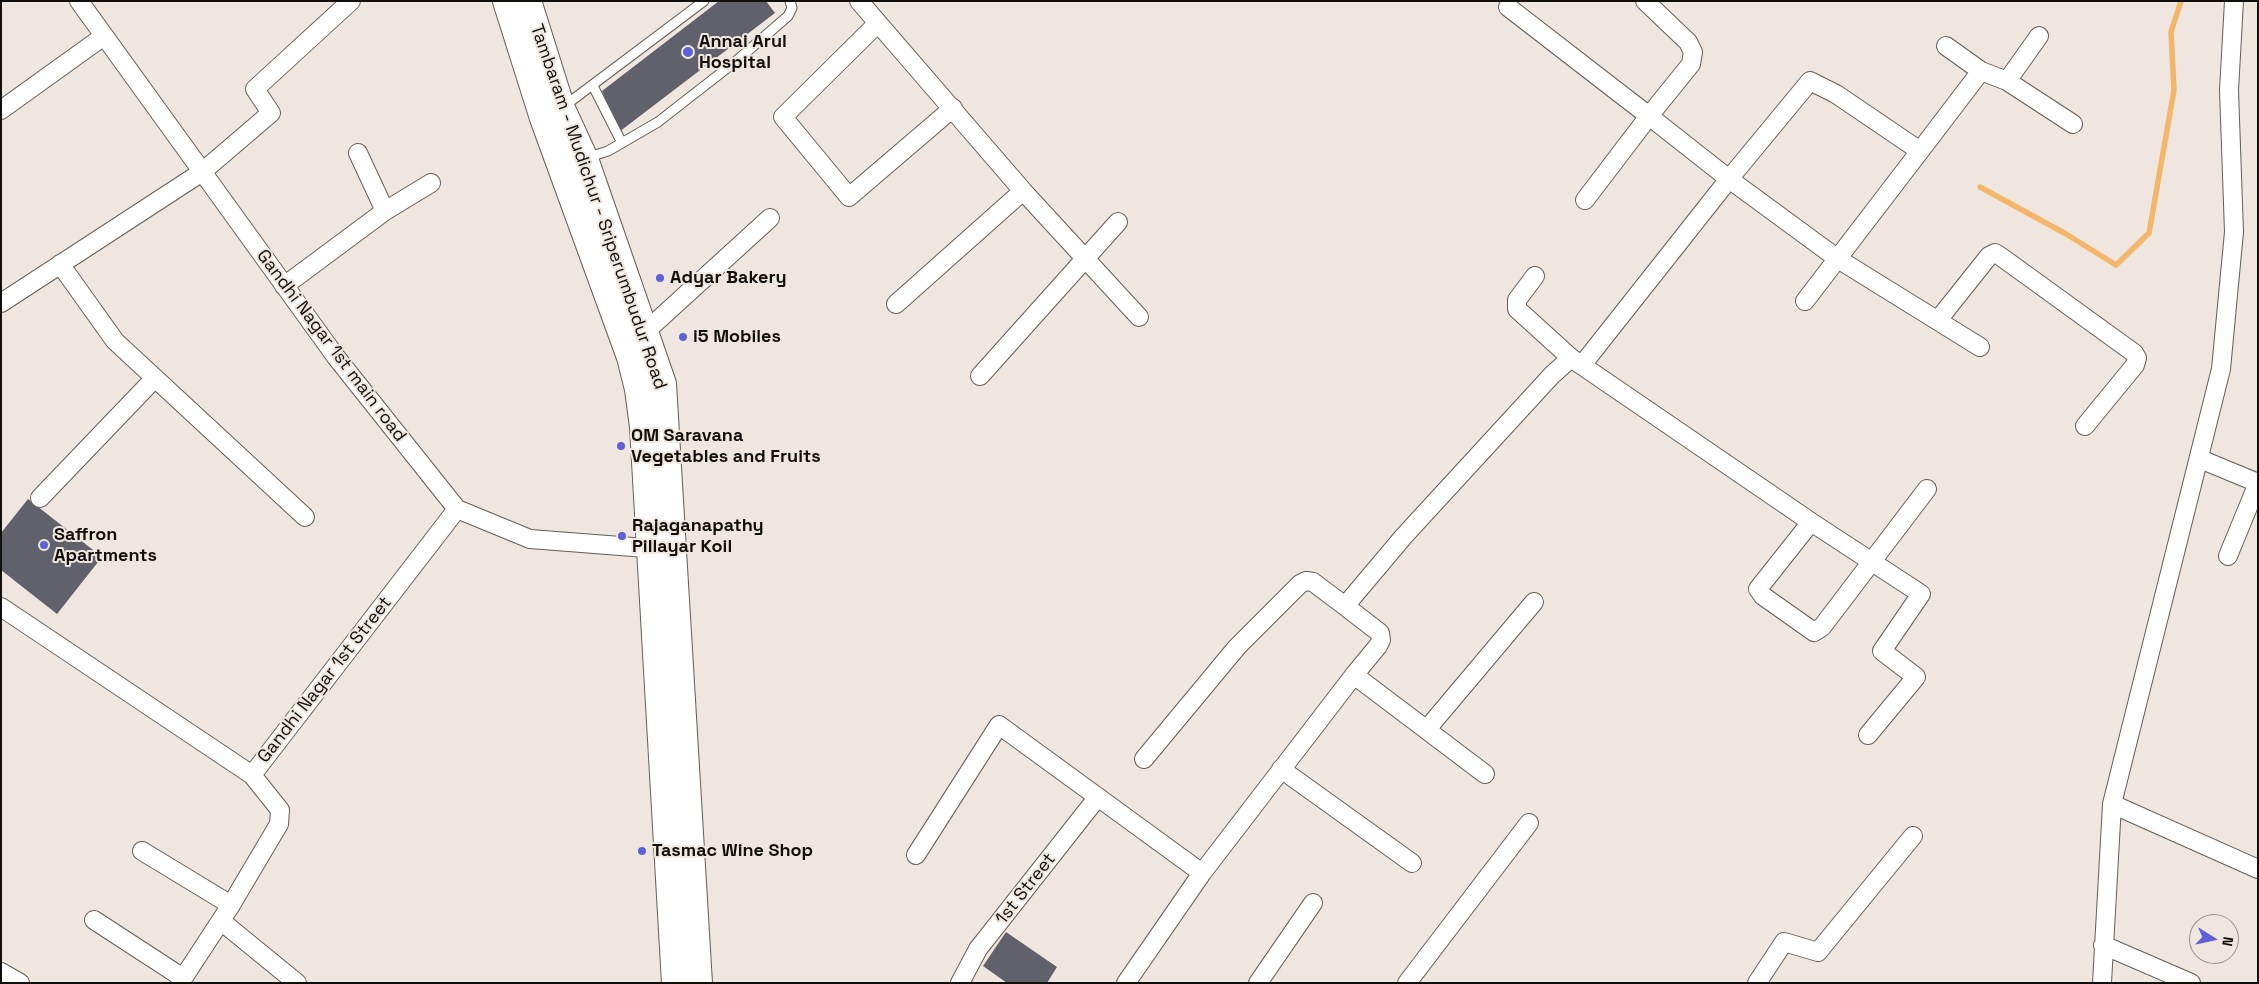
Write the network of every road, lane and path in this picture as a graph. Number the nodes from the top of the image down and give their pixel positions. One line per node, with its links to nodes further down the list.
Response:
1 (79, 1): 12 (street, Gandhi Nagar 1st main road)
2 (351, 1): 27 (street)
3 (507, 1): 58 (main road, Tambaram - Mudichur - Sriperumbudur Road)
4 (527, 1): 20 (main road, Tambaram - Mudichur - Sriperumbudur Road)
5 (704, 1): 17 (lane)
6 (790, 1): 23 (lane)
7 (859, 1): 11 (street)
8 (1645, 1): 21 (street)
9 (2234, 1): 51 (street)
10 (1508, 7): 21 (street)
11 (878, 23): 19 (street); 19 (street)
12 (104, 36): 18 (street); 27 (street, Gandhi Nagar 1st main road)
13 (2039, 36): 16 (street)
14 (1946, 46): 15 (street)
15 (1981, 70): 16 (street); 24 (street)
16 (2007, 81): 22 (street)
17 (593, 86): 20 (lane); 23 (lane)
18 (3, 106)
19 (954, 108): 30 (street)
20 (561, 109): 26 (main road, Tambaram - Mudichur - Sriperumbudur Road)
21 (1649, 116): 28 (street); 31 (street)
22 (2073, 124)
23 (622, 143): 26 (lane)
24 (1920, 151): 28 (street); 35 (street)
25 (358, 153): 32 (street)
26 (584, 159): 45 (main road, Tambaram - Mudichur - Sriperumbudur Road)
27 (202, 172): 37 (street); 39 (street, Gandhi Nagar 1st main road)
28 (1729, 179): 35 (street); 47 (street)
29 (431, 183): 32 (street)
30 (1023, 191): 36 (street); 42 (street)
31 (1585, 200)
32 (386, 211): 39 (street)
33 (770, 218): 45 (street)
34 (1118, 222): 36 (street)
35 (1838, 259): 40 (street); 44 (street)
36 (1085, 260): 43 (street); 48 (street)
37 (60, 264): 41 (street); 49 (street)
38 (1535, 276): 47 (street)
39 (284, 286): 55 (street, Gandhi Nagar 1st main road)
40 (1805, 301)
41 (1, 303)
42 (896, 304)
43 (1139, 317)
44 (1938, 320): 46 (street); 50 (street)
45 (644, 332): 58 (main road, Tambaram - Mudichur - Sriperumbudur Road)
46 (1980, 347)
47 (1577, 361): 57 (street); 62 (street)
48 (980, 376)
49 (155, 378): 54 (street); 56 (street)
50 (2085, 426)
51 (2200, 459): 52 (street); 72 (street)
52 (2258, 483): 59 (street)
53 (1926, 489): 60 (street)
54 (40, 498)
55 (457, 510): 58 (street, Gandhi Nagar 1st main road); 70 (street, Gandhi Nagar 1st Street)
56 (305, 517)
57 (1811, 522): 60 (street); 60 (street)
58 (661, 548): 89 (main road, Tambaram - Mudichur - Sriperumbudur Road); 90 (main road, Tambaram - Mudichur - Sriperumbudur Road)
59 (2228, 556)
60 (1872, 561): 66 (street)
61 (1534, 602): 65 (street)
62 (1345, 606): 64 (street); 67 (street)
63 (1, 607): 70 (street)
64 (1354, 675): 65 (street); 68 (street)
65 (1427, 730): 69 (street)
66 (1868, 735)
67 (1144, 759)
68 (1281, 769): 77 (street); 79 (street)
69 (1485, 774)
70 (252, 775): 81 (street, Gandhi Nagar 1st Street)
71 (1096, 798): 76 (street); 79 (street); 91 (street, 1st Street)
72 (2112, 804): 78 (street); 84 (street)
73 (1529, 823): 94 (street)
74 (1913, 836): 95 (street)
75 (142, 851): 81 (street)
76 (916, 854)
77 (1412, 863)
78 (2258, 869)
79 (1202, 873): 92 (street)
80 (1313, 903): 93 (street)
81 (231, 905): 83 (street, Gandhi Nagar 1st Street)
82 (94, 920): 86 (street)
83 (221, 921): 86 (street, Gandhi Nagar 1st Street); 88 (street)
84 (2103, 945): 96 (street); 97 (street)
85 (1, 972): 87 (street)
86 (182, 980)
87 (20, 983)
88 (297, 983)
89 (676, 983)
90 (698, 983)
91 (960, 983)
92 (1126, 983)
93 (1258, 983)
94 (1407, 983)
95 (1757, 983)
96 (2102, 983)
97 (2191, 983)

